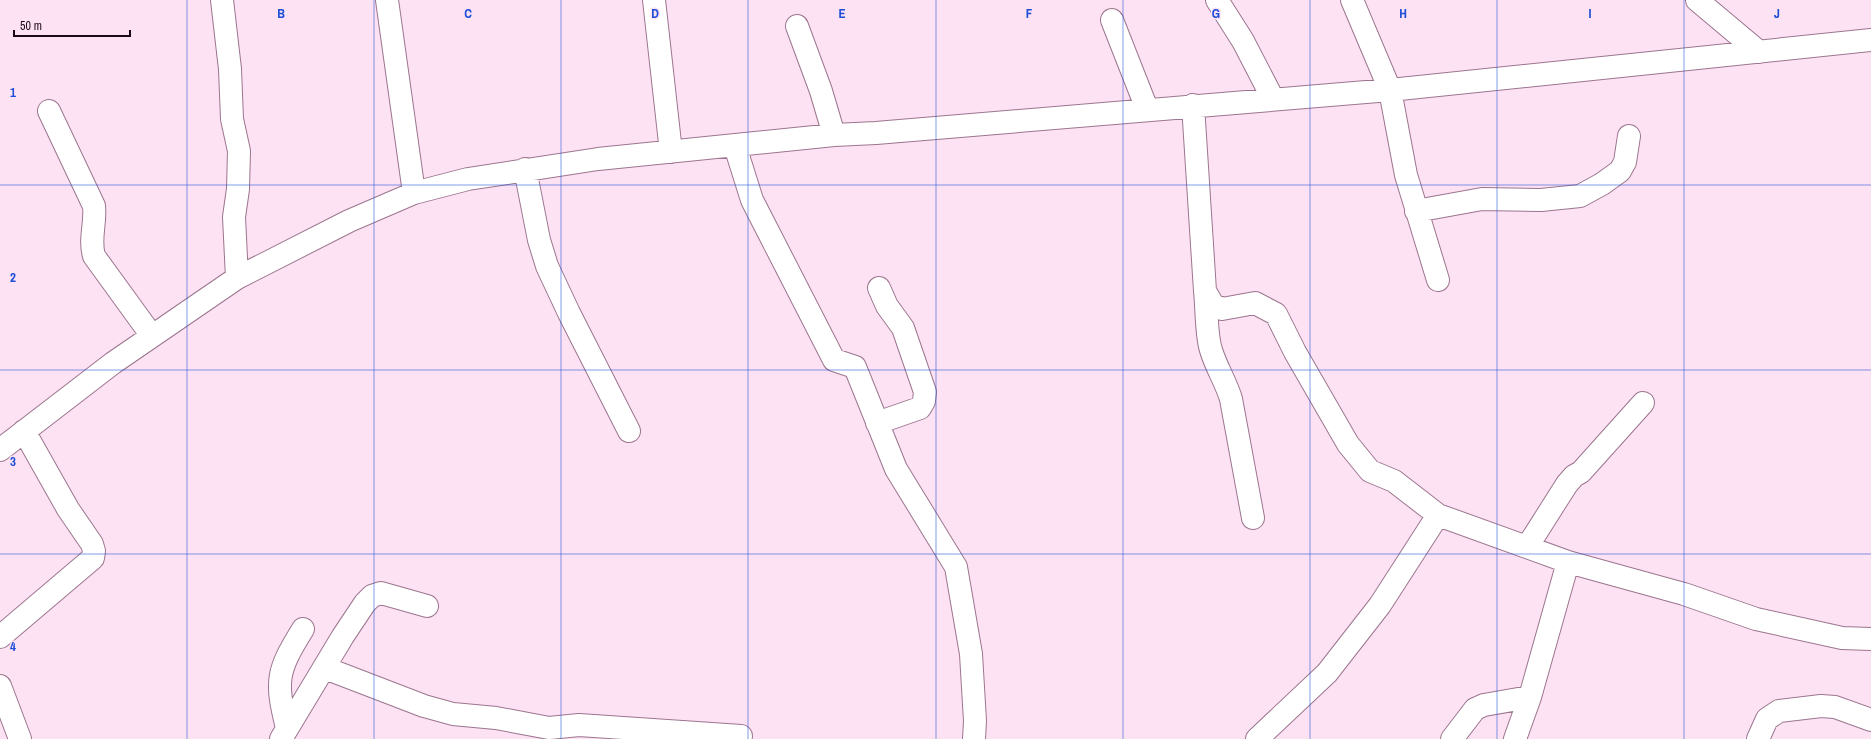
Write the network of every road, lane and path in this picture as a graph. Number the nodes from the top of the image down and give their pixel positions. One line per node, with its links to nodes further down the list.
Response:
1 (222, 0): 23 (street)
2 (387, 0): 21 (street)
3 (654, 0): 19 (street)
4 (1217, 0): 12 (street)
5 (1352, 0): 11 (street)
6 (1697, 0): 10 (street)
7 (1112, 20): 14 (street)
8 (797, 26): 16 (street)
9 (1871, 40): 10 (street)
10 (1759, 52): 11 (street)
11 (1390, 90): 12 (street); 22 (street)
12 (1273, 99): 13 (street)
13 (1193, 105): 14 (street); 26 (street)
14 (1147, 109): 16 (street)
15 (49, 111): 27 (street)
16 (834, 135): 18 (street)
17 (1629, 136): 22 (street)
18 (735, 146): 19 (street); 29 (street)
19 (672, 152): 20 (street)
20 (525, 169): 21 (street); 31 (street)
21 (414, 193): 23 (street)
22 (1416, 211): 24 (street)
23 (237, 278): 27 (street)
24 (1438, 280)
25 (879, 288): 29 (street)
26 (1205, 292): 33 (street); 34 (street)
27 (152, 336): 30 (street)
28 (1643, 403): 35 (street)
29 (877, 423): 49 (street)
30 (24, 431): 32 (street); 39 (street)
31 (629, 431)
32 (0, 450)
33 (1438, 515): 35 (street); 50 (street)
34 (1253, 518)
35 (1527, 547): 36 (street)
36 (1568, 562): 40 (street); 43 (street)
37 (427, 606): 41 (street)
38 (303, 628): 45 (street)
39 (0, 637)
40 (1871, 639)
41 (325, 668): 45 (street); 46 (street)
42 (0, 686): 48 (street)
43 (1530, 697): 51 (street); 52 (street)
44 (1871, 720): 53 (street)
45 (284, 734)
46 (550, 734): 47 (street)
47 (741, 736)
48 (20, 739)
49 (974, 739)
50 (1257, 739)
51 (1452, 739)
52 (1515, 739)
53 (1758, 739)

